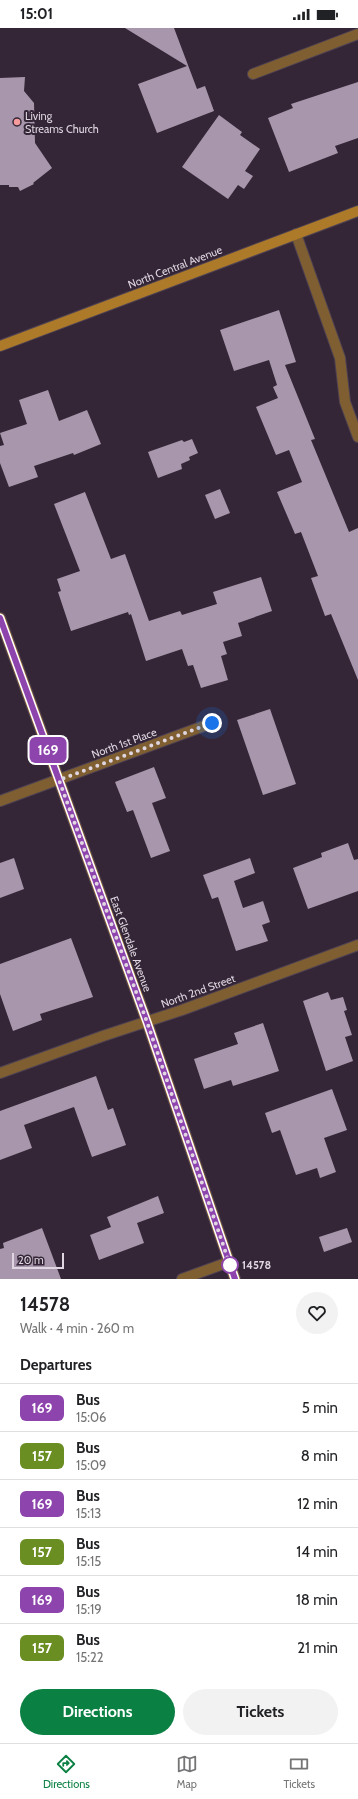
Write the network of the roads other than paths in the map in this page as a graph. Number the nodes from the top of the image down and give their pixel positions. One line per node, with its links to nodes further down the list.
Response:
1 (358, 34): 2 (street)
2 (253, 74)
3 (358, 210): 4 (main road, North Central Avenue)
4 (296, 234): 5 (main road, North Central Avenue); 6 (street)
5 (0, 346)
6 (358, 437)
7 (0, 618): 9 (main road, East Glendale Avenue)
8 (212, 723): 9 (street, North 1st Place)
9 (59, 780): 10 (street, North 1st Place); 12 (main road, East Glendale Avenue)
10 (0, 801)
11 (358, 945): 12 (street, North 2nd Street)
12 (147, 1022): 13 (street, North 2nd Street); 14 (main road, East Glendale Avenue)
13 (0, 1073)
14 (230, 1262): 15 (street); 16 (main road, East Glendale Avenue)
15 (182, 1279)
16 (235, 1279)

